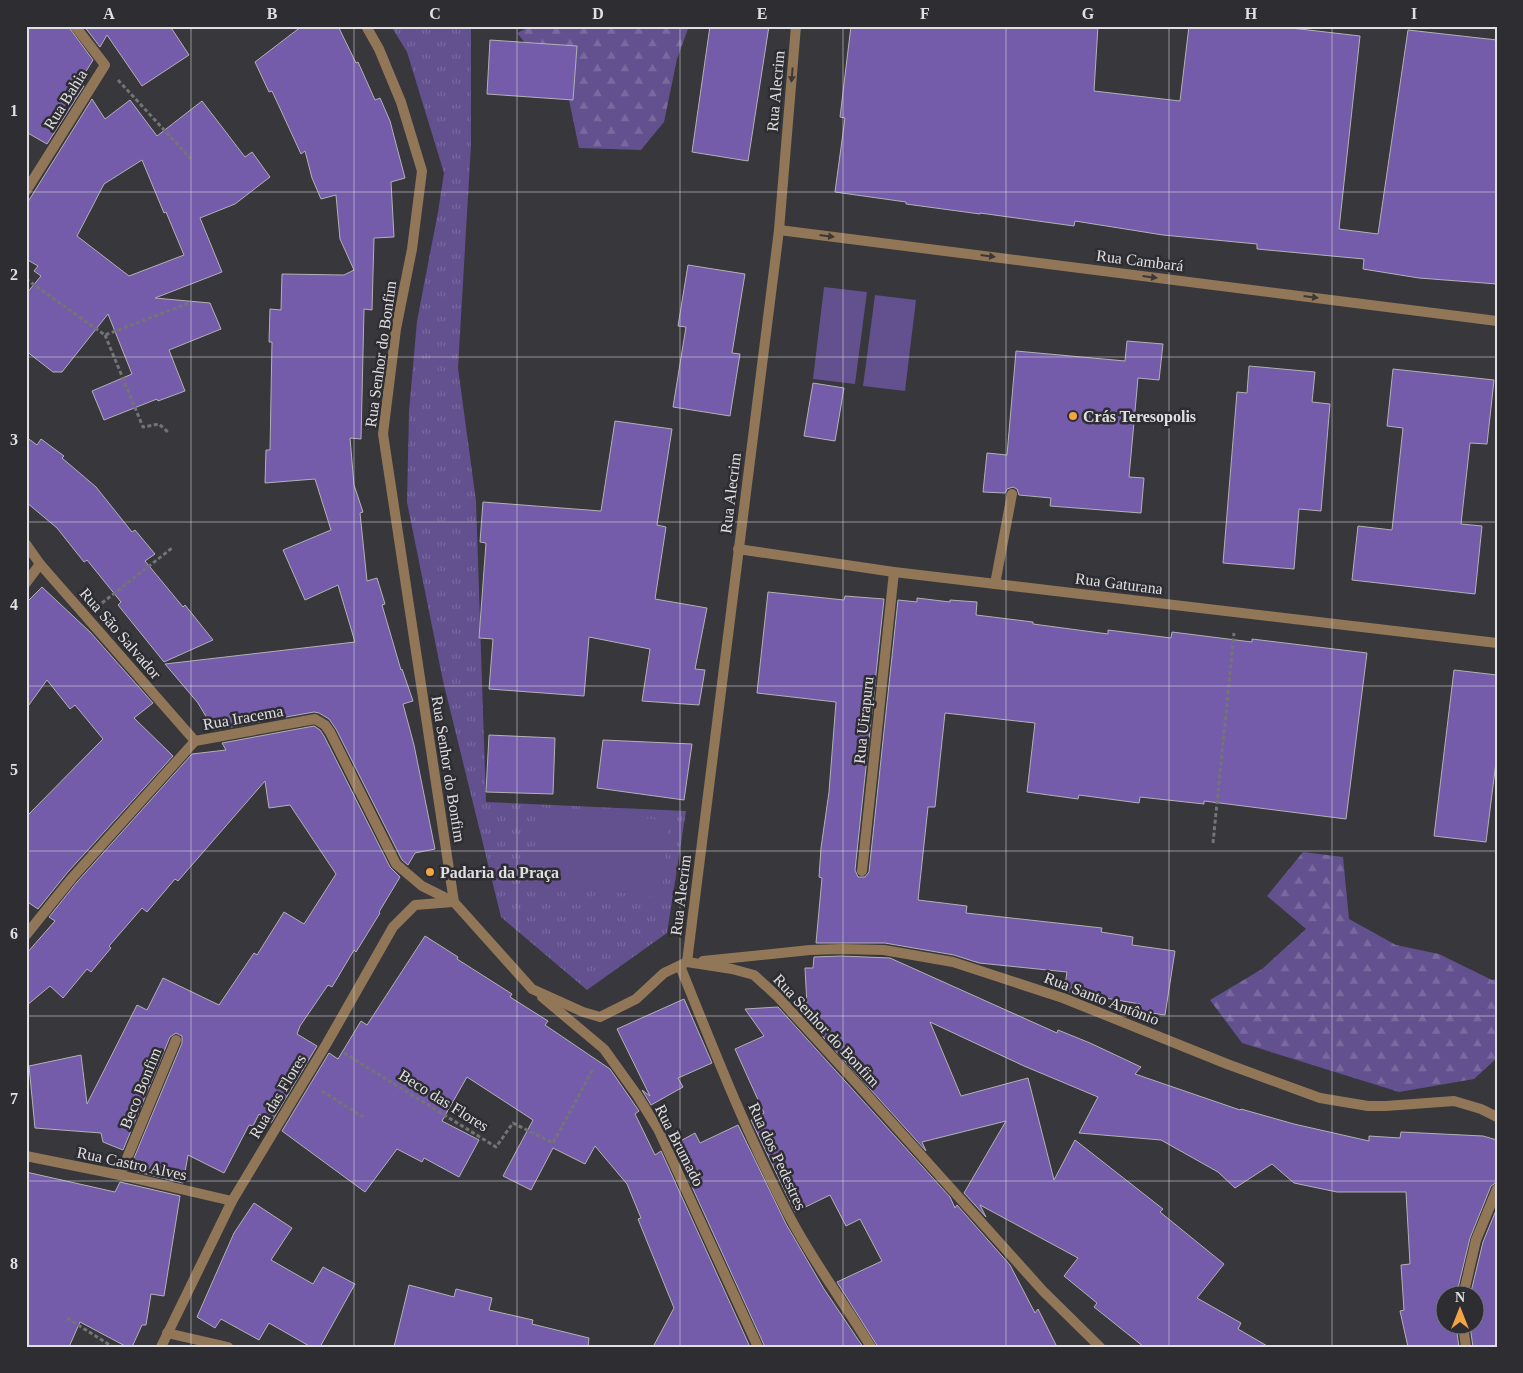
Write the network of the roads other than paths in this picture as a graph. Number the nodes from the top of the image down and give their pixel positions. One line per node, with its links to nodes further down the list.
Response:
1 (75, 26): 4 (street, Rua Bahia)
2 (366, 26): 17 (street, Rua Senhor do Bonfim)
3 (796, 26): 5 (street, Rua Alecrim, one-way to 5)
4 (26, 191)
5 (779, 230): 6 (street, Rua Cambará, one-way to 6); 9 (street, Rua Alecrim)
6 (1497, 320)
7 (1012, 494): 13 (street)
8 (26, 544): 10 (street, Rua São Salvador)
9 (738, 550): 11 (street, Rua Gaturana); 19 (street, Rua Alecrim)
10 (40, 564): 12 (street); 15 (street, Rua São Salvador)
11 (894, 572): 13 (street, Rua Gaturana); 16 (street, Rua Uirapuru)
12 (26, 583)
13 (995, 584): 14 (street, Rua Gaturana)
14 (1497, 643)
15 (195, 741): 17 (street, Rua Iracema); 18 (street, Rua Iracema)
16 (862, 871)
17 (454, 902): 20 (street); 26 (street, Rua das Flores)
18 (26, 934)
19 (683, 964): 20 (street); 22 (street, Rua Santo Antônio); 32 (street, Rua dos Pedestres); 33 (street, Rua Senhor do Bonfim)
20 (532, 989): 31 (street, Rua Brumado)
21 (176, 1040): 24 (street, Beco Bonfim)
22 (1497, 1117)
23 (26, 1156): 24 (street, Rua Castro Alves)
24 (120, 1175): 26 (street, Rua Castro Alves)
25 (1497, 1190): 27 (street)
26 (232, 1201): 28 (street, Rua das Flores)
27 (1464, 1286)
28 (167, 1333): 29 (street, Rua das Flores); 30 (street)
29 (161, 1347)
30 (228, 1347)
31 (758, 1347)
32 (871, 1347)
33 (1100, 1347)

